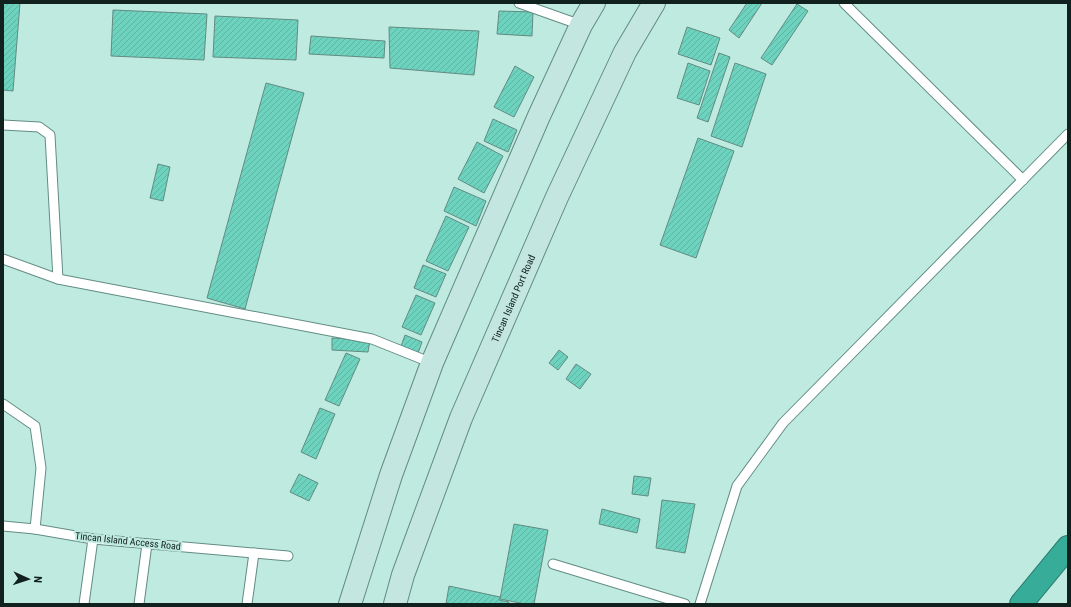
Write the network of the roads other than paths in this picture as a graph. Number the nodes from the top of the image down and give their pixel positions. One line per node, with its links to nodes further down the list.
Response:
1 (519, 3): 5 (lane)
2 (594, 3): 5 (street)
3 (654, 3): 25 (street, Tincan Island Port Road)
4 (844, 3): 8 (lane)
5 (581, 25): 11 (street)
6 (3, 125): 10 (lane)
7 (1068, 134): 8 (lane)
8 (1023, 180): 27 (lane)
9 (3, 259): 10 (lane)
10 (58, 279): 11 (lane)
11 (432, 363): 24 (street)
12 (3, 404): 14 (lane)
13 (3, 526): 14 (lane, Tincan Island Access Road)
14 (35, 529): 15 (lane, Tincan Island Access Road)
15 (93, 539): 16 (lane, Tincan Island Access Road); 21 (lane)
16 (147, 544): 18 (lane, Tincan Island Access Road); 22 (lane)
17 (1068, 547): 28 (highway)
18 (254, 553): 19 (lane, Tincan Island Access Road); 23 (lane)
19 (288, 556)
20 (553, 564): 26 (lane)
21 (84, 604)
22 (139, 604)
23 (247, 604)
24 (350, 604)
25 (395, 604)
26 (685, 604)
27 (700, 604)
28 (1021, 604)

